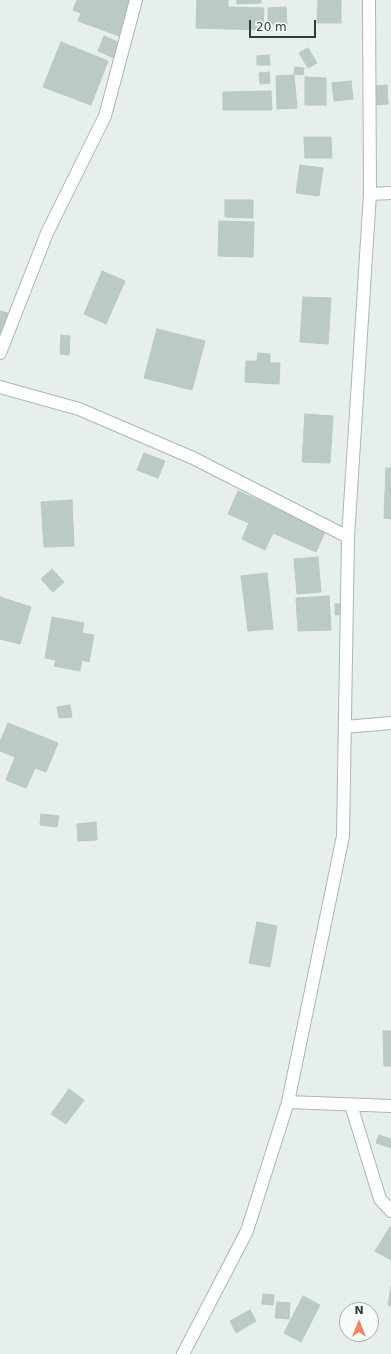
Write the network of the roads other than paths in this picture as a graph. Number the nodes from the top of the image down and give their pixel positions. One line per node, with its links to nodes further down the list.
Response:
1 (136, 0): 5 (street)
2 (369, 0): 4 (street)
3 (391, 193): 4 (street)
4 (370, 194): 7 (street)
5 (0, 353)
6 (0, 387): 7 (street)
7 (348, 537): 9 (street)
8 (391, 723): 9 (street)
9 (345, 727): 10 (street)
10 (288, 1102): 11 (street); 14 (street)
11 (351, 1105): 12 (street); 13 (street)
12 (391, 1106)
13 (391, 1210)
14 (183, 1354)

